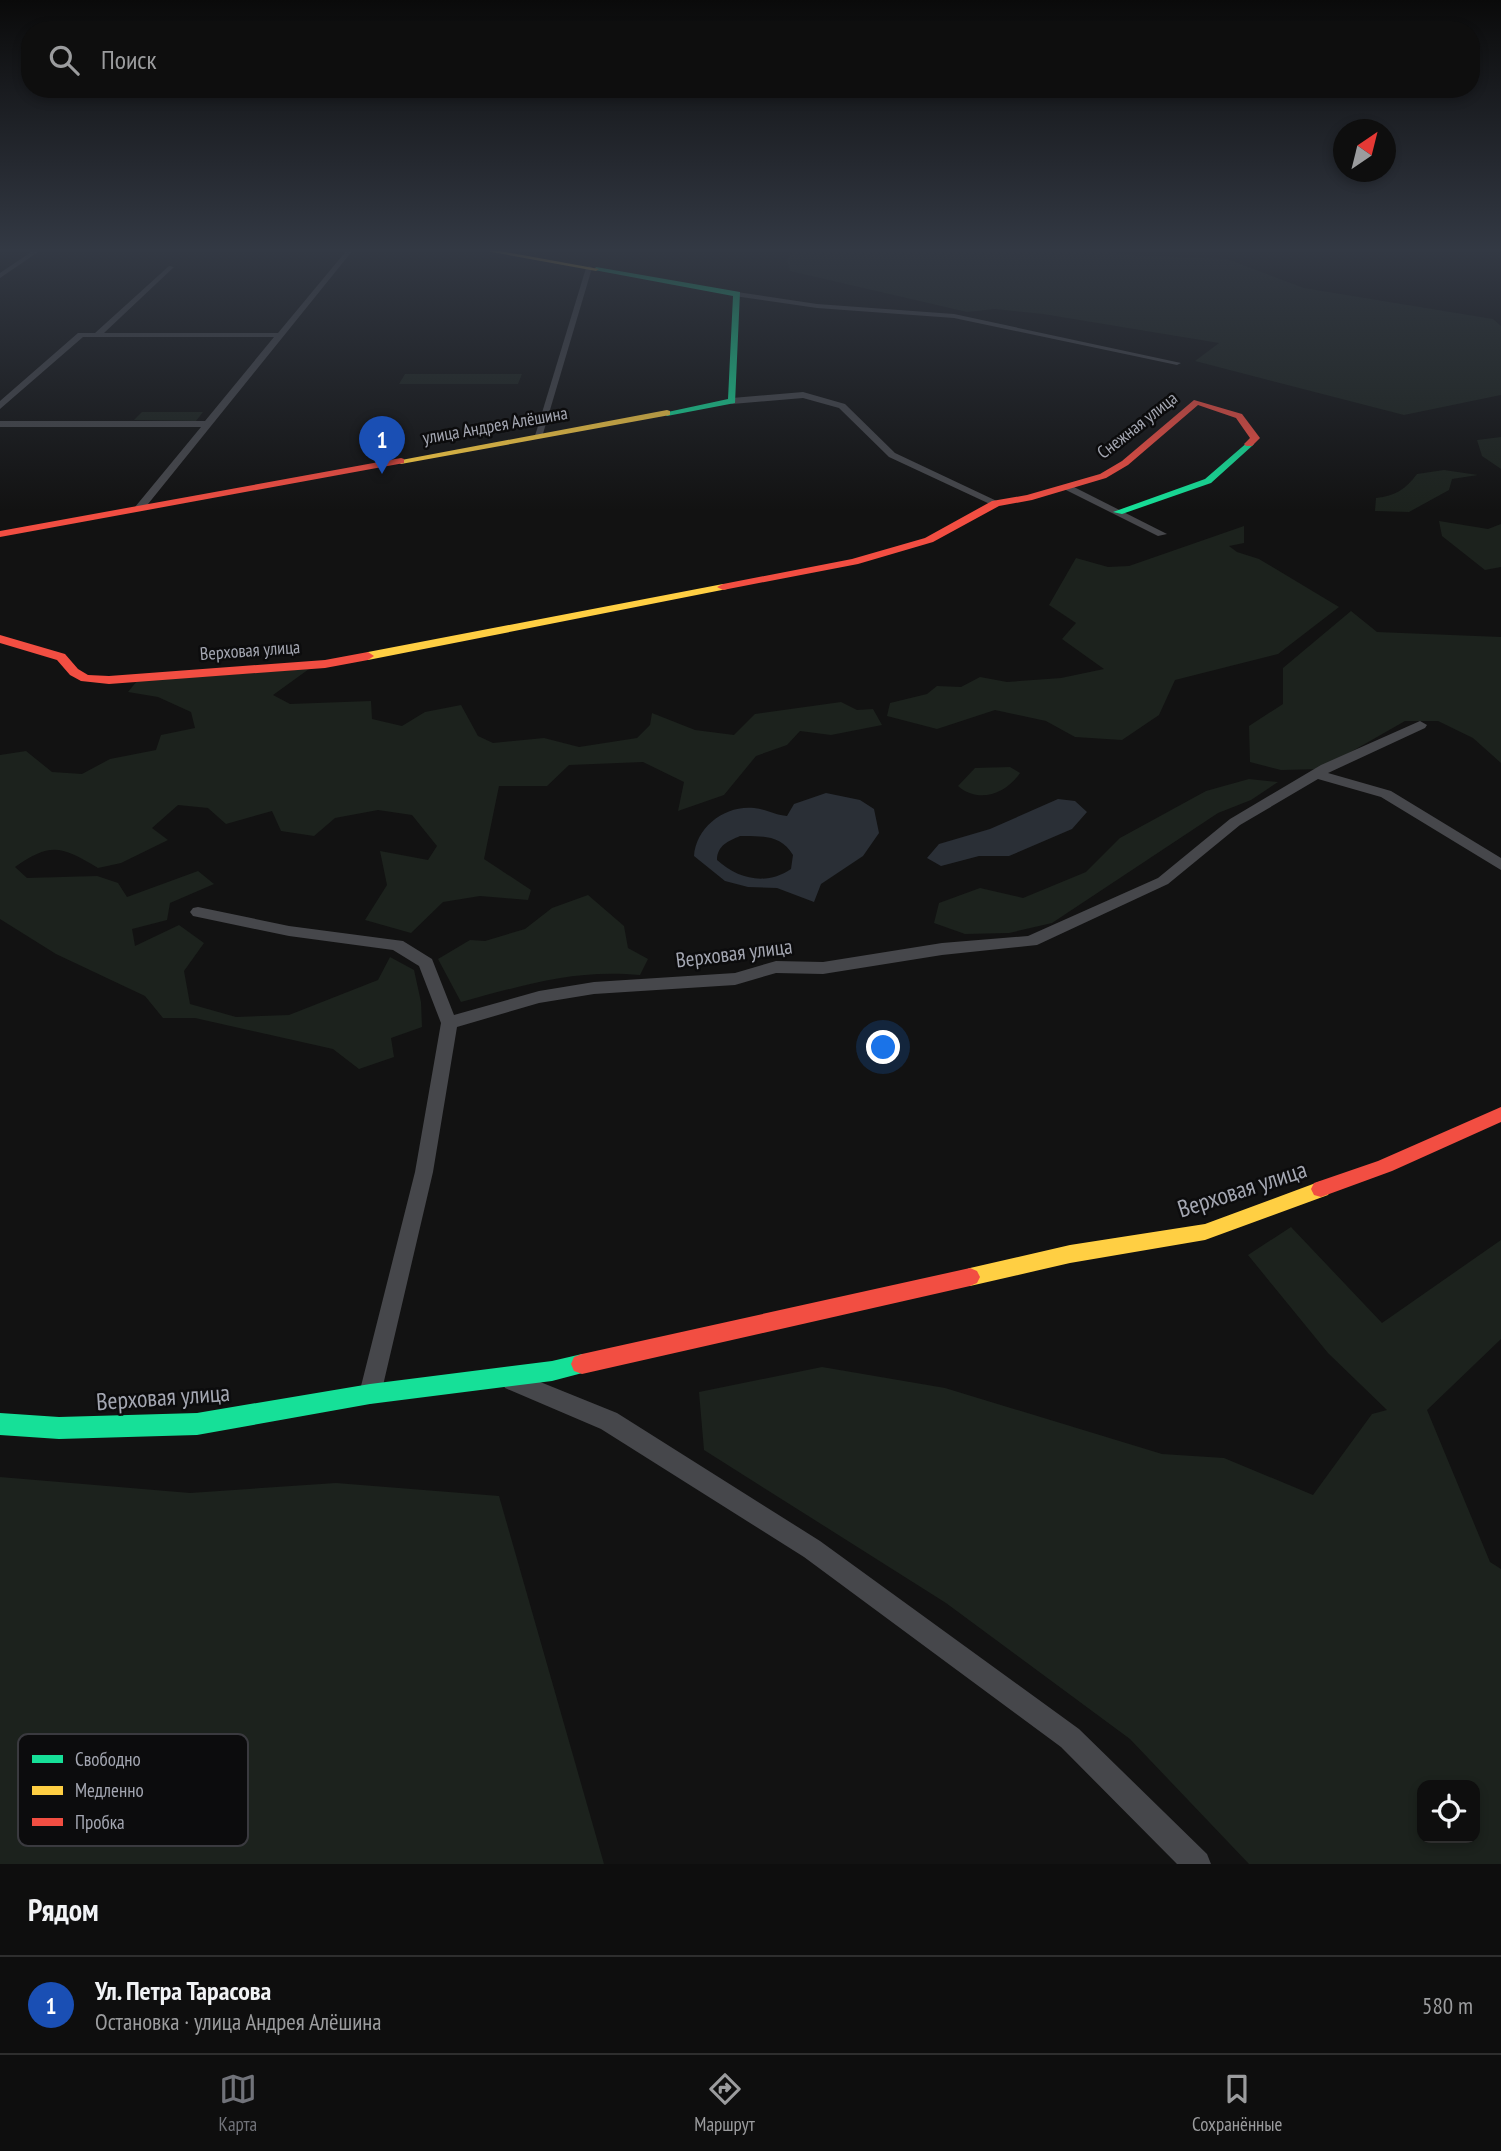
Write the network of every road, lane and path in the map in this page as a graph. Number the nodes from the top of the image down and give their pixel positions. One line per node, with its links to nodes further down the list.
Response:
1 (80, 337): 8 (street)
2 (279, 337): 10 (street)
3 (568, 337): 11 (street)
4 (735, 337): 7 (street)
5 (1054, 337): 6 (street)
6 (1177, 363)
7 (732, 401): 11 (street, улица Андрея Алёшина); 13 (street)
8 (0, 406)
9 (0, 424): 10 (street)
10 (207, 424): 14 (street)
11 (537, 437): 14 (street, улица Андрея Алёшина)
12 (1067, 486): 13 (street, Снежная улица); 15 (street); 15 (street, Снежная улица)
13 (996, 503): 18 (street, Верховая улица)
14 (141, 507): 16 (street, улица Андрея Алёшина)
15 (1118, 512): 17 (street)
16 (0, 534)
17 (1162, 534)
18 (0, 639)
19 (1420, 725): 20 (street, Верховая улица)
20 (1317, 774): 21 (street); 23 (street, Верховая улица)
21 (1501, 865)
22 (198, 912): 23 (street)
23 (449, 1023): 26 (street)
24 (1501, 1114): 25 (street, Верховая улица)
25 (504, 1377): 26 (street, Верховая улица); 28 (street)
26 (370, 1394): 27 (street, Верховая улица)
27 (0, 1424)
28 (1197, 1864)

